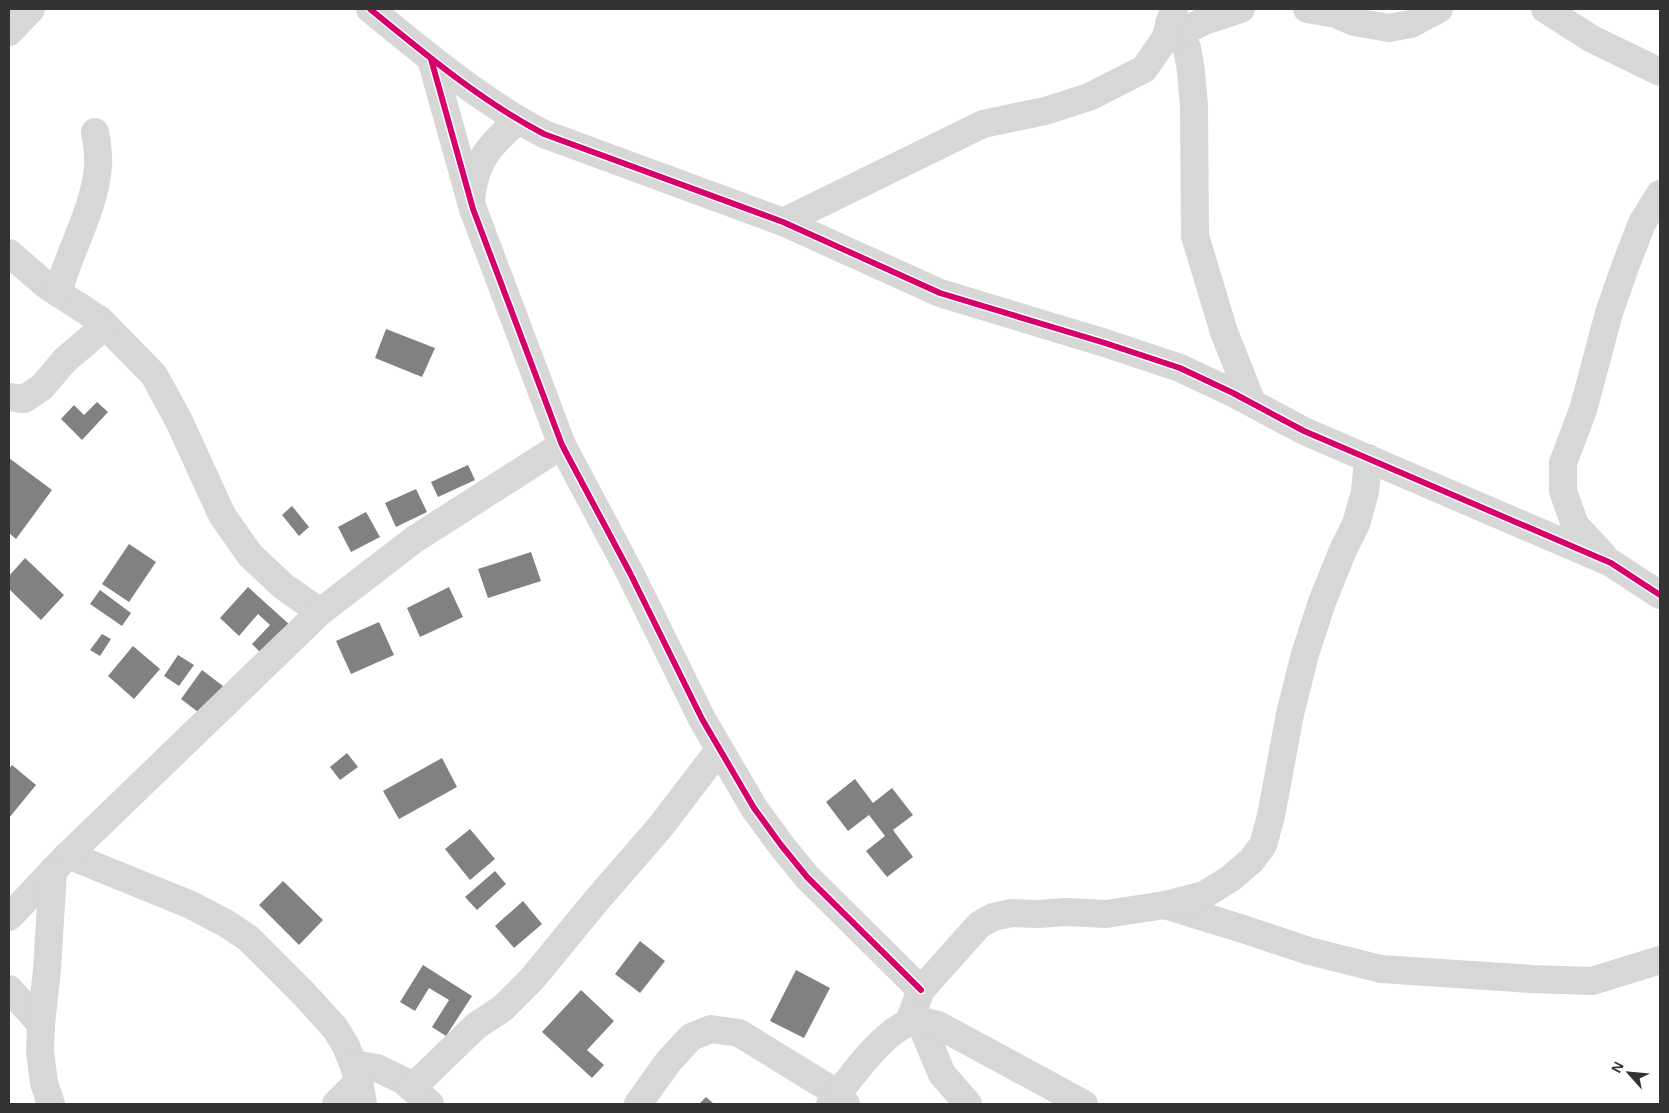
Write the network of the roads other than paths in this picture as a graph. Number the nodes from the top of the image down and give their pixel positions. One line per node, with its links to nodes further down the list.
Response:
1 (31, 9): 8 (street)
2 (370, 9): 9 (street)
3 (1241, 9): 7 (street)
4 (1307, 9): 5 (street)
5 (1439, 9)
6 (1545, 9): 10 (street)
7 (1173, 22): 15 (street); 20 (street)
8 (9, 32)
9 (431, 59): 11 (street); 14 (street)
10 (1660, 72)
11 (518, 120): 14 (street); 15 (street)
12 (95, 132): 17 (street)
13 (1660, 194): 23 (street)
14 (471, 204): 21 (street)
15 (783, 222): 20 (street)
16 (9, 253): 17 (street)
17 (58, 292): 18 (street)
18 (105, 326): 19 (street); 25 (street)
19 (9, 398)
20 (1252, 403): 22 (street)
21 (562, 445): 25 (street); 26 (street)
22 (1368, 458): 23 (street); 28 (street)
23 (1611, 563): 24 (street)
24 (1660, 595)
25 (320, 612): 27 (street)
26 (719, 750): 32 (street); 36 (street)
27 (61, 863): 29 (street); 34 (street); 35 (street)
28 (1165, 905): 30 (street); 32 (street)
29 (9, 917)
30 (1658, 968)
31 (9, 989): 34 (street)
32 (921, 990): 33 (street)
33 (915, 1022): 37 (street); 41 (street); 42 (street)
34 (40, 1024): 38 (street)
35 (358, 1083): 36 (street); 39 (street)
36 (421, 1096)
37 (838, 1101): 40 (street)
38 (51, 1104)
39 (336, 1104)
40 (638, 1104)
41 (968, 1104)
42 (1084, 1104)

